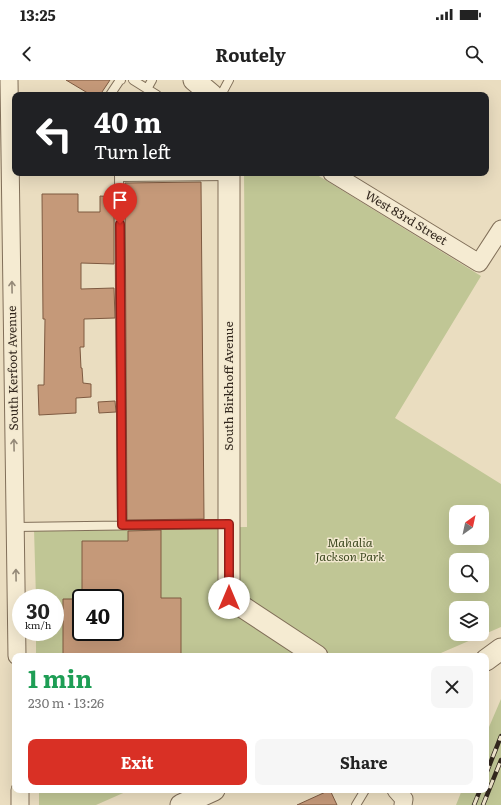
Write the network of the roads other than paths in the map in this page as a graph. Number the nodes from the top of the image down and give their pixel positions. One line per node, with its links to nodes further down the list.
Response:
1 (121, 80): 8 (lane)
2 (133, 80): 7 (lane)
3 (152, 80): 7 (lane)
4 (194, 80): 10 (street)
5 (229, 80): 11 (lane)
6 (11, 87): 18 (street, South Kerfoot Avenue, one-way to 6)
7 (147, 89): 9 (lane)
8 (112, 92)
9 (152, 92)
10 (208, 92)
11 (223, 92)
12 (120, 176): 17 (lane)
13 (229, 176): 16 (street, South Birkhoff Avenue)
14 (337, 176): 15 (street, West 83rd Street)
15 (501, 229)
16 (229, 524): 17 (lane); 21 (street, South Birkhoff Avenue)
17 (122, 525): 18 (lane)
18 (15, 527): 20 (street, South Kerfoot Avenue, one-way to 18)
19 (501, 648): 22 (street)
20 (17, 653)
21 (312, 653)
22 (489, 658)
23 (501, 660): 24 (street)
24 (489, 664)
25 (20, 793): 28 (street)
26 (207, 793): 29 (street)
27 (363, 793): 30 (lane)
28 (20, 805)
29 (181, 805)
30 (356, 805)

